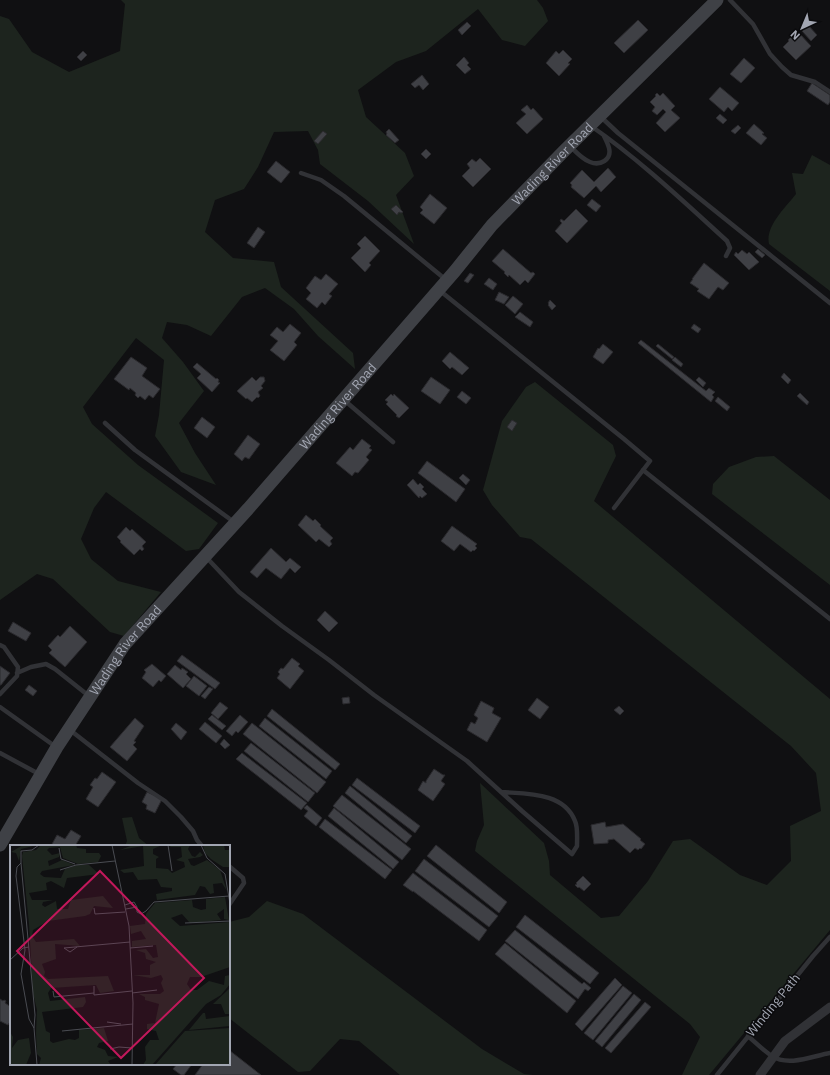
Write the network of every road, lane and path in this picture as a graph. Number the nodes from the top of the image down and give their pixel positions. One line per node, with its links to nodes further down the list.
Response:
1 (717, 0): 4 (main road, Wading River Road)
2 (730, 0): 3 (lane)
3 (830, 92)
4 (600, 116): 5 (main road, Wading River Road); 11 (lane)
5 (590, 125): 6 (lane); 7 (main road, Wading River Road)
6 (604, 135): 7 (lane); 9 (lane)
7 (569, 146): 10 (main road, Wading River Road)
8 (301, 173): 10 (lane)
9 (726, 256)
10 (443, 285): 12 (main road, Wading River Road); 15 (lane)
11 (830, 303)
12 (343, 399): 14 (lane); 17 (main road, Wading River Road)
13 (105, 423): 17 (lane)
14 (393, 442)
15 (643, 470): 16 (lane); 19 (lane)
16 (614, 508)
17 (235, 523): 18 (main road, Wading River Road)
18 (205, 556): 23 (main road, Wading River Road); 29 (lane)
19 (830, 619)
20 (0, 645): 21 (lane)
21 (17, 673): 22 (lane); 23 (lane)
22 (0, 694)
23 (90, 697): 25 (main road, Wading River Road)
24 (0, 707): 26 (lane)
25 (69, 729): 26 (main road, Wading River Road); 31 (lane)
26 (57, 748): 28 (main road, Wading River Road)
27 (0, 753): 28 (lane)
28 (41, 775): 30 (main road, Wading River Road)
29 (501, 792): 29 (lane)
30 (0, 845)
31 (201, 845)
32 (230, 867): 33 (lane)
33 (230, 904)
34 (830, 937): 36 (lane, Winding Path)
35 (830, 1007): 38 (street)
36 (748, 1036): 38 (lane); 39 (lane, Winding Path)
37 (830, 1053): 38 (lane)
38 (773, 1057): 40 (street)
39 (717, 1075)
40 (760, 1075)

